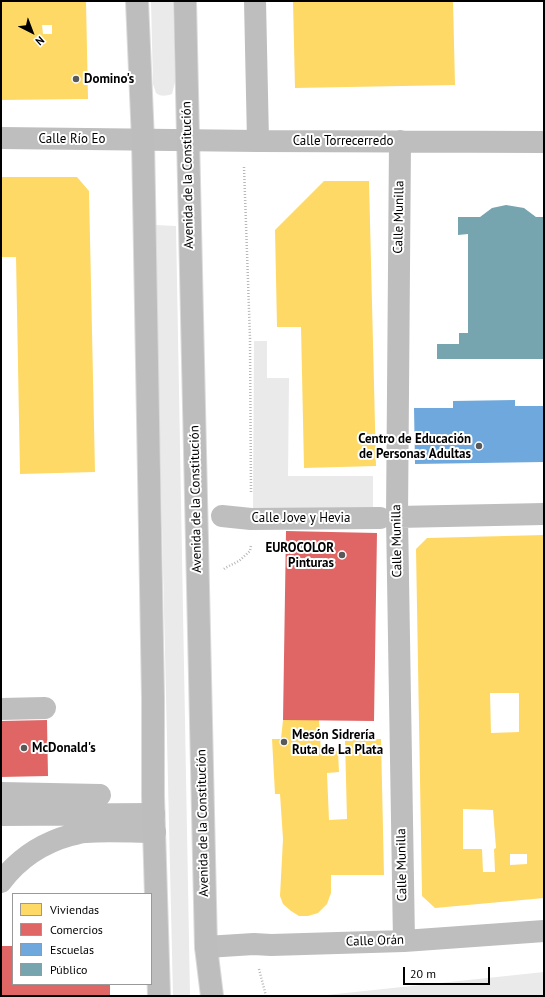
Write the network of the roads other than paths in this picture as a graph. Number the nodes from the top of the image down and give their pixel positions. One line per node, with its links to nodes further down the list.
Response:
1 (138, 1): 5 (main road)
2 (185, 1): 6 (main road, Avenida de la Constitución)
3 (255, 1): 7 (street)
4 (1, 138): 5 (street, Calle Río Eo)
5 (143, 140): 6 (street, Calle Torrecerredo); 18 (main road)
6 (187, 140): 7 (street, Calle Torrecerredo); 22 (main road, Avenida de la Constitución)
7 (258, 141): 8 (street, Calle Torrecerredo)
8 (400, 142): 9 (street, Calle Torrecerredo); 12 (street, Calle Munilla)
9 (544, 142)
10 (544, 514): 12 (street, Calle Jove y Hevia)
11 (222, 516): 12 (street, Calle Jove y Hevia)
12 (388, 518): 21 (street, Calle Munilla)
13 (45, 708): 14 (street)
14 (1, 709)
15 (1, 793): 16 (street)
16 (100, 795)
17 (1, 815): 18 (street)
18 (154, 823): 19 (street); 23 (main road)
19 (1, 882)
20 (544, 931): 21 (street, Calle Orán)
21 (404, 941): 22 (street, Calle Orán)
22 (206, 947): 24 (main road, Avenida de la Constitución); 25 (main road)
23 (158, 996)
24 (212, 996)
25 (227, 996)

